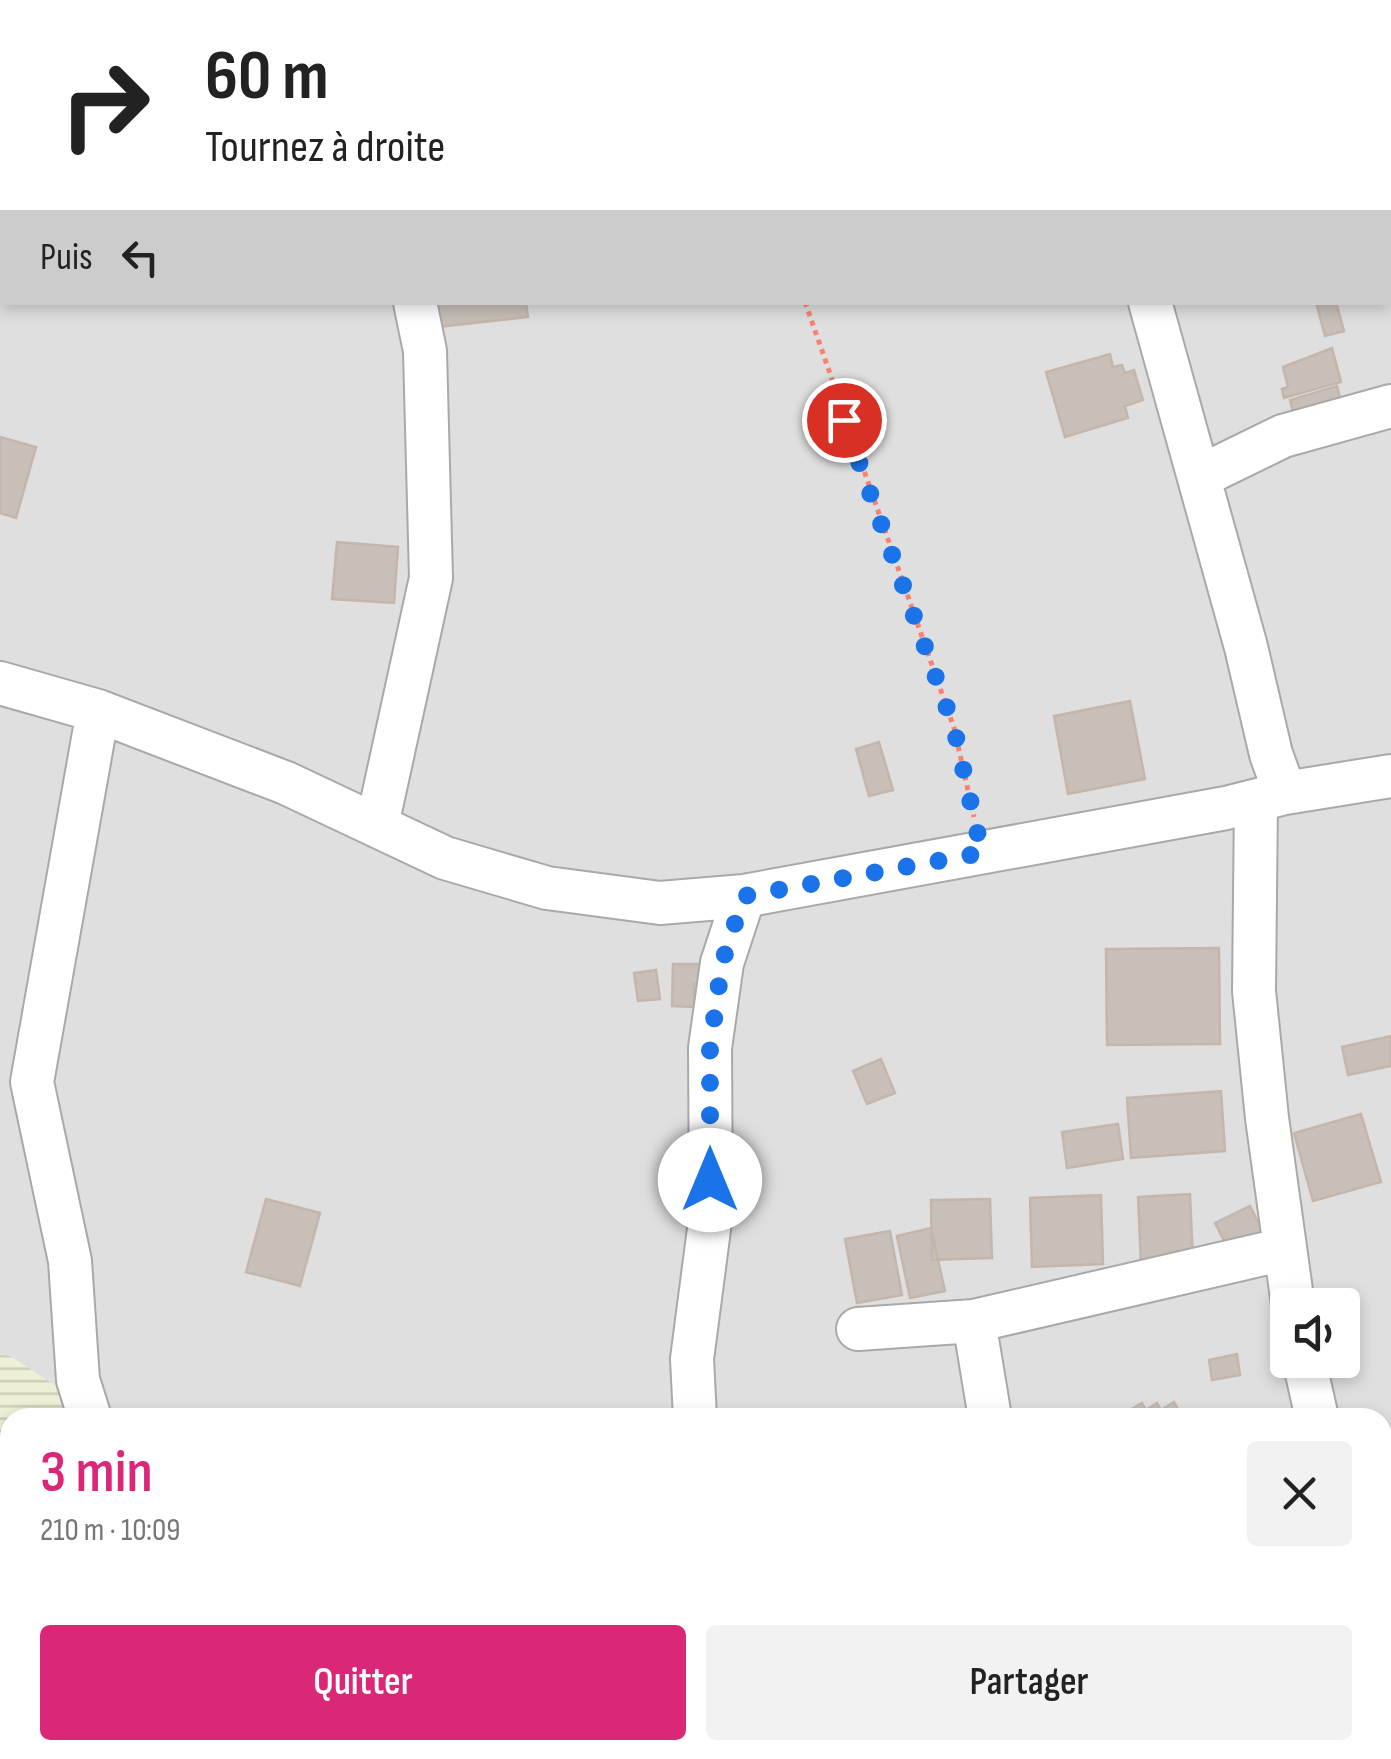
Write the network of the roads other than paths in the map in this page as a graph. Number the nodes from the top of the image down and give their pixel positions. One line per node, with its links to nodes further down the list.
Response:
1 (417, 305): 9 (street)
2 (1151, 305): 4 (street)
3 (1391, 406): 4 (street)
4 (1199, 477): 8 (street)
5 (0, 683): 6 (street)
6 (98, 710): 9 (street); 11 (street)
7 (1391, 776): 8 (street)
8 (1271, 797): 10 (street); 12 (street)
9 (377, 825): 10 (street)
10 (744, 896): 18 (street)
11 (16, 1076): 17 (street)
12 (1285, 1249): 13 (street); 14 (street)
13 (1291, 1288)
14 (974, 1320): 15 (street); 19 (street)
15 (858, 1329)
16 (1308, 1378): 20 (street)
17 (87, 1408)
18 (694, 1408)
19 (988, 1408)
20 (1315, 1408)

